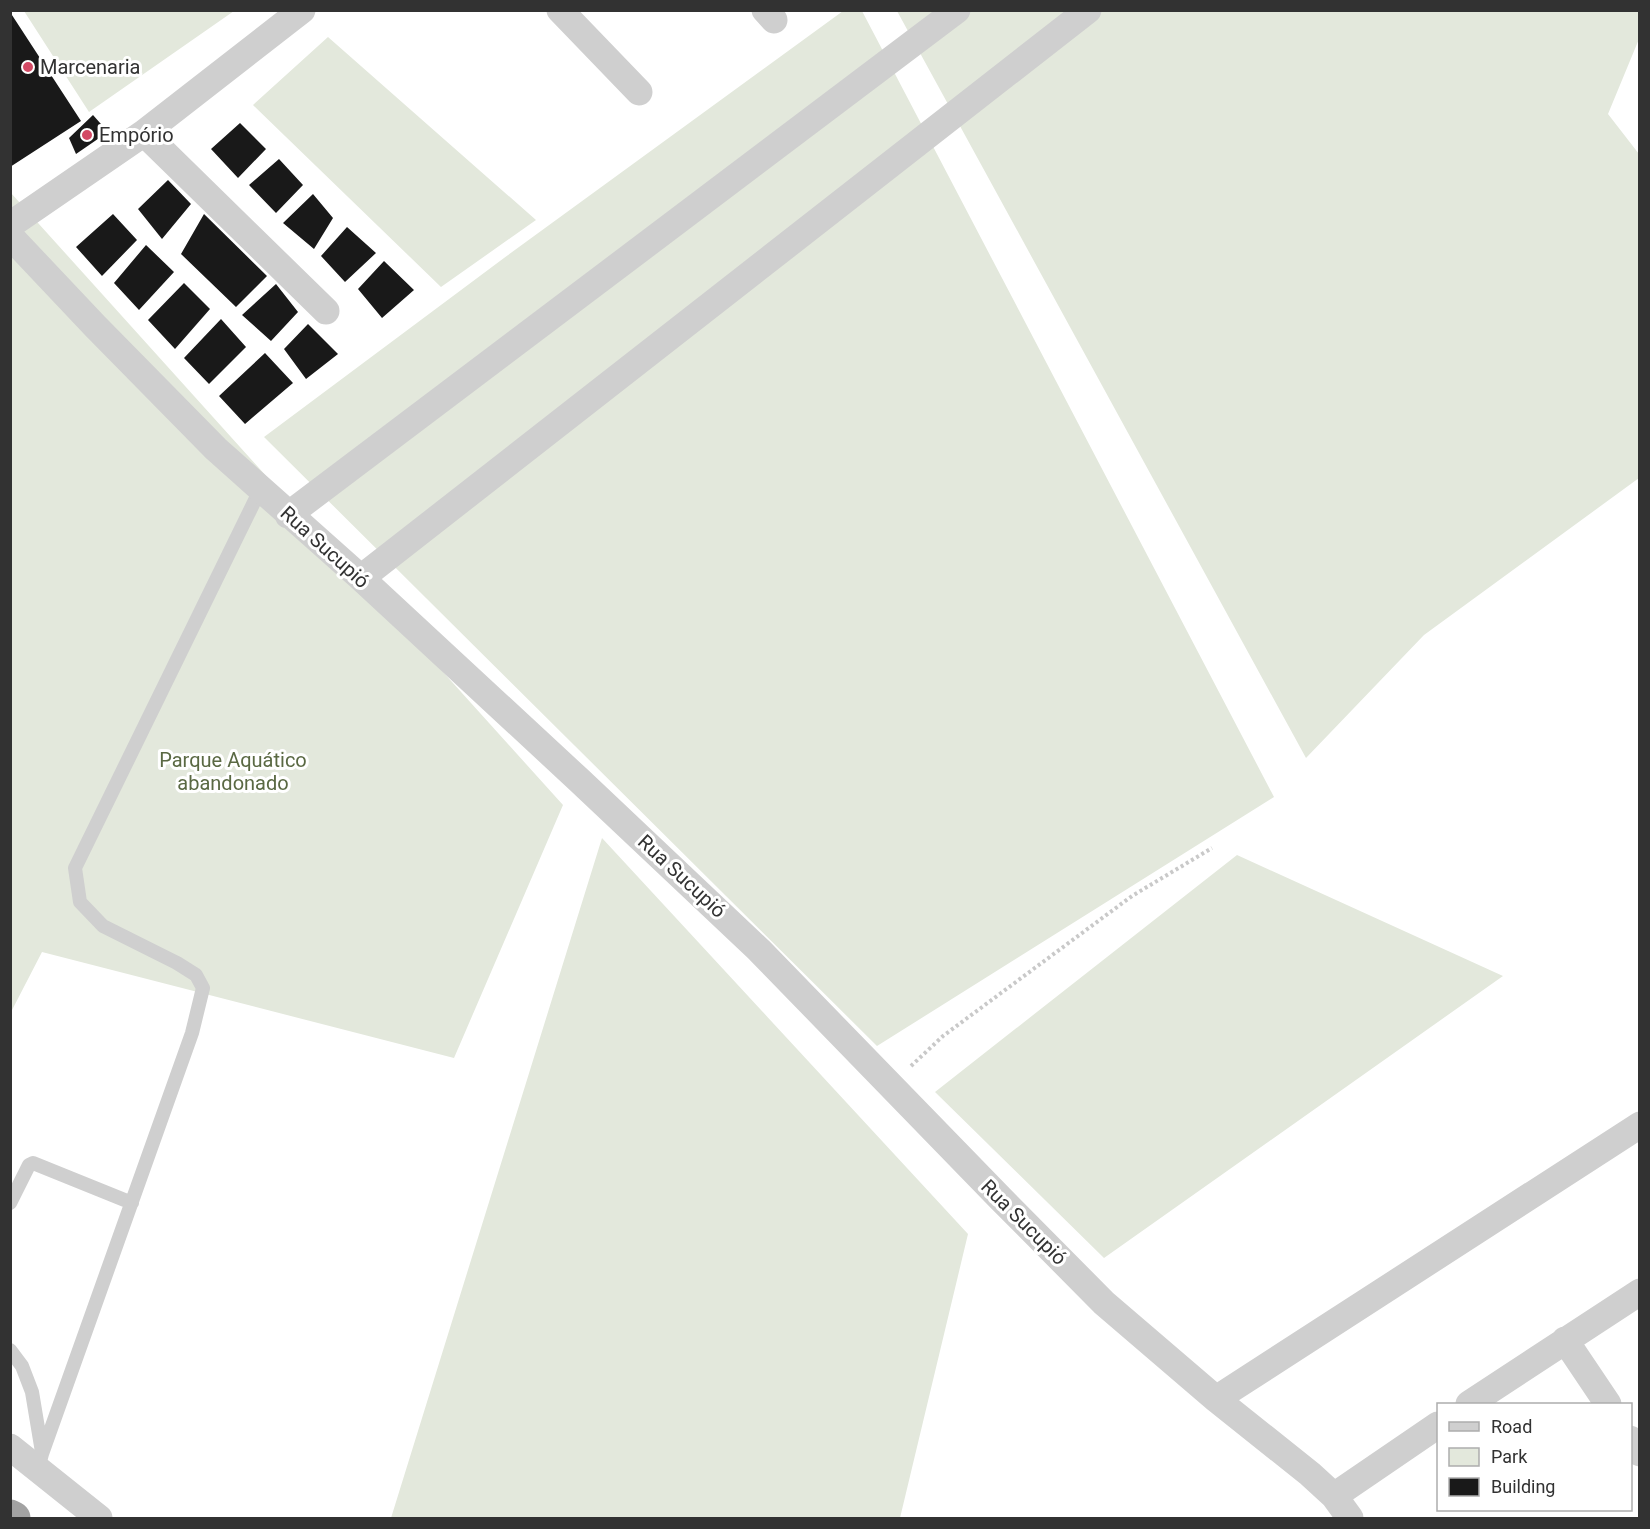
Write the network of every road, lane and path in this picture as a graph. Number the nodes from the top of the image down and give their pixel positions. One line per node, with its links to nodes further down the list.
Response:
1 (302, 10): 6 (street)
2 (560, 10): 5 (street)
3 (957, 10): 11 (street)
4 (1088, 10): 12 (street)
5 (639, 92)
6 (144, 133): 7 (street); 9 (street)
7 (10, 225)
8 (10, 236): 10 (street, Rua Sucupió)
9 (326, 310)
10 (260, 490): 11 (street, Rua Sucupió); 17 (lane)
11 (288, 515): 12 (street, Rua Sucupió)
12 (361, 578): 14 (street, Rua Sucupió)
13 (1212, 848): 14 (path)
14 (890, 1085): 21 (street, Rua Sucupió)
15 (1640, 1125): 21 (street)
16 (10, 1203): 17 (lane)
17 (132, 1203): 26 (lane)
18 (1640, 1292): 19 (street)
19 (1565, 1340): 22 (street); 23 (street)
20 (10, 1350): 26 (lane)
21 (1216, 1399): 27 (street, Rua Sucupió)
22 (1470, 1403)
23 (1607, 1403)
24 (1437, 1426): 27 (street)
25 (10, 1447): 26 (street)
26 (40, 1462): 28 (street)
27 (1334, 1496): 29 (street, Rua Sucupió)
28 (99, 1518)
29 (1350, 1518)

